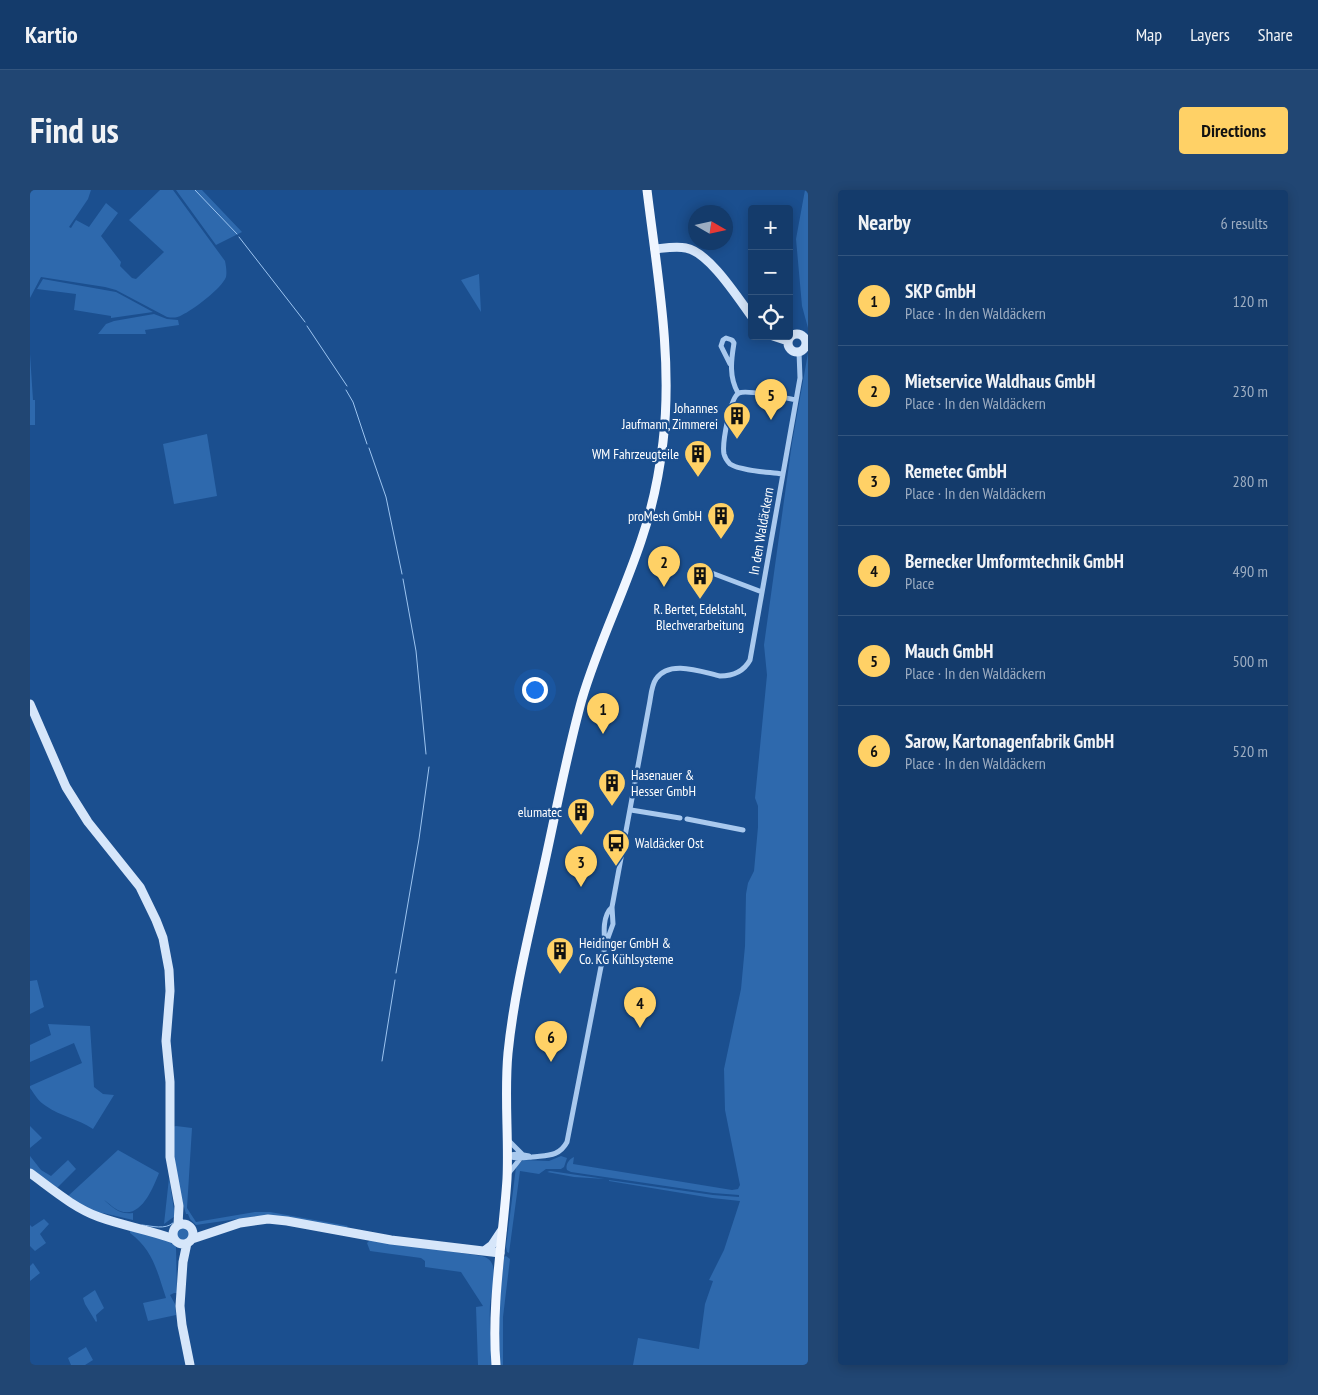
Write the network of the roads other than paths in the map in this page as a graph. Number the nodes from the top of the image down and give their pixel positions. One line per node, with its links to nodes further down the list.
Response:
1 (647, 190): 2 (main road)
2 (655, 249): 3 (street); 19 (main road)
3 (748, 312)
4 (783, 340): 5 (street)
5 (788, 342): 6 (street); 7 (street)
6 (807, 344): 7 (street)
7 (799, 352): 10 (street, In den Waldäckern)
8 (730, 364): 9 (street)
9 (738, 394): 10 (street); 11 (street, In den Waldäckern)
10 (796, 400): 11 (street, In den Waldäckern)
11 (782, 474): 13 (street, In den Waldäckern)
12 (696, 567): 13 (street, In den Waldäckern)
13 (762, 592): 15 (street, In den Waldäckern)
14 (30, 704): 25 (street)
15 (631, 810): 16 (street); 21 (street, In den Waldäckern)
16 (680, 818)
17 (687, 819): 18 (street)
18 (743, 830)
19 (508, 1140): 20 (main road); 21 (street)
20 (508, 1156): 21 (street, In den Waldäckern); 23 (main road)
21 (521, 1157): 23 (street)
22 (30, 1173): 25 (street)
23 (507, 1176): 24 (main road)
24 (502, 1230): 26 (street); 27 (main road)
25 (183, 1234): 26 (street); 29 (street)
26 (484, 1251): 27 (street); 28 (street)
27 (500, 1253): 28 (main road)
28 (498, 1267): 30 (main road)
29 (190, 1365)
30 (496, 1365)

